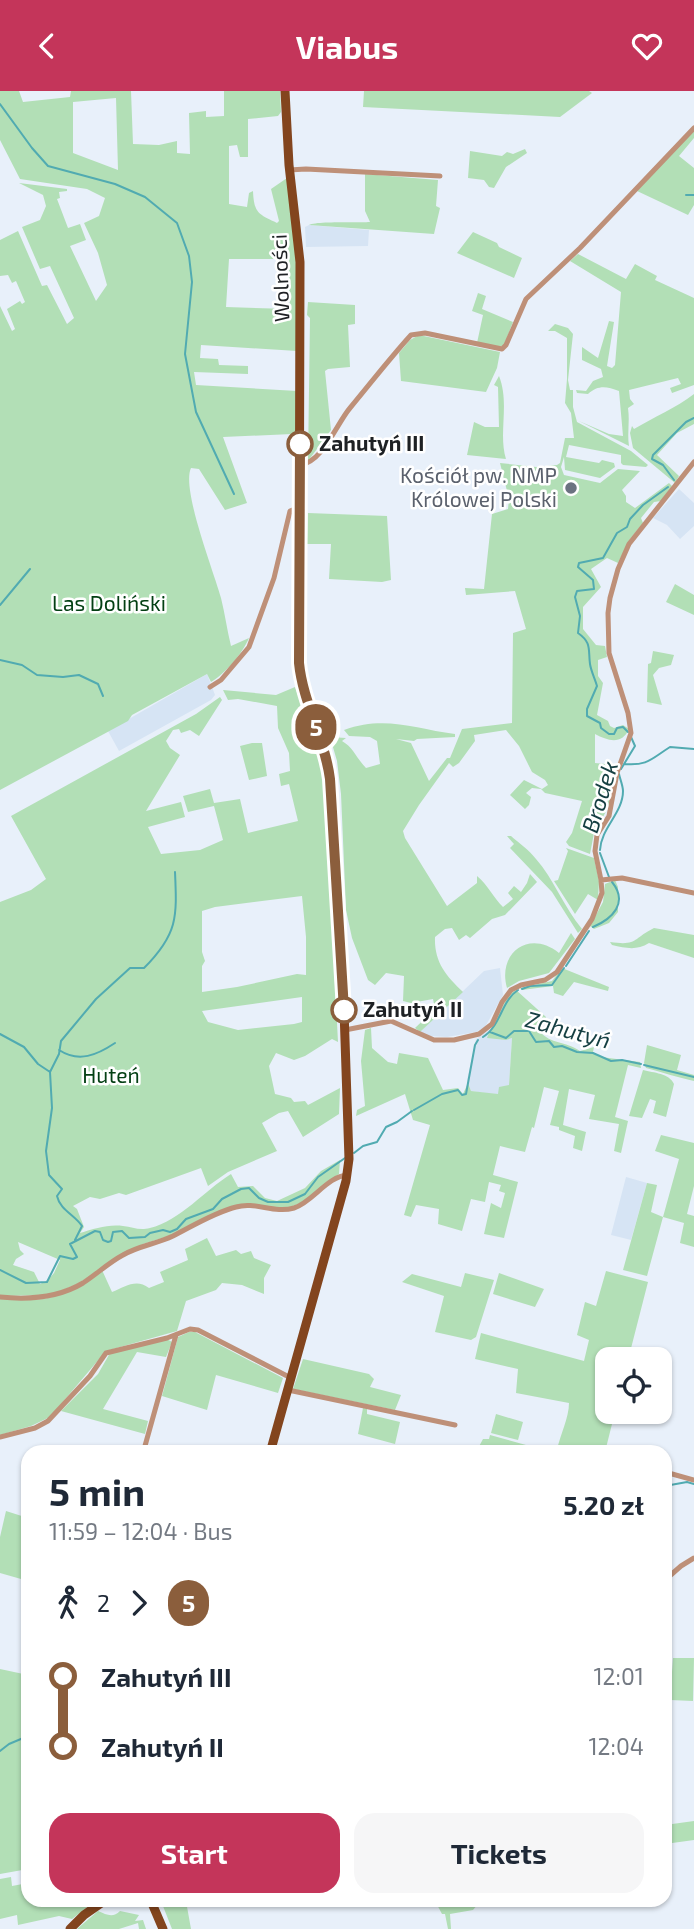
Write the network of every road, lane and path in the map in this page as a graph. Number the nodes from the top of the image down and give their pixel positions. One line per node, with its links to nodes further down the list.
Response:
1 (285, 91): 3 (main road, Wolności)
2 (694, 128): 6 (street)
3 (289, 170): 4 (street); 6 (main road, Wolności)
4 (440, 176)
5 (694, 462): 9 (street)
6 (300, 465): 7 (main road, Wolności)
7 (300, 507): 8 (street); 11 (main road, Wolności)
8 (210, 687)
9 (601, 880): 10 (street); 11 (street)
10 (694, 893)
11 (345, 1030): 12 (main road, Wolności)
12 (348, 1175): 13 (street); 15 (main road, Wolności)
13 (0, 1297)
14 (176, 1335): 15 (street); 18 (street); 19 (street)
15 (291, 1378): 16 (main road, Wolności)
16 (288, 1390): 17 (street); 20 (main road, Wolności)
17 (455, 1425)
18 (0, 1437)
19 (145, 1445)
20 (273, 1445)
21 (672, 1474): 22 (street)
22 (694, 1480)
23 (694, 1558): 24 (street)
24 (672, 1574)
25 (94, 1907): 28 (main road)
26 (154, 1907): 29 (main road)
27 (161, 1907): 30 (main road)
28 (69, 1929)
29 (163, 1929)
30 (169, 1929)

